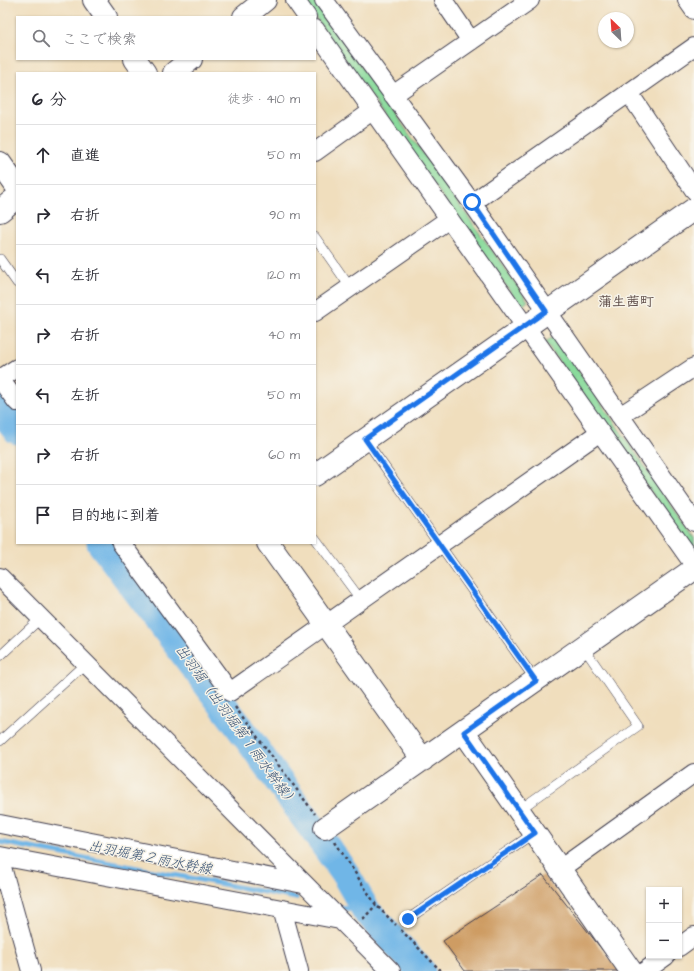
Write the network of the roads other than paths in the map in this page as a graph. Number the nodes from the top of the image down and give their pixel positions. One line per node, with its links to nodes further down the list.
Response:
1 (94, 0): 9 (street)
2 (265, 0): 10 (street)
3 (295, 0): 11 (street)
4 (324, 0): 20 (street)
5 (443, 0): 13 (street)
6 (530, 0): 13 (street)
7 (687, 0): 8 (street)
8 (694, 10)
9 (105, 16)
10 (245, 16)
11 (306, 16)
12 (316, 29): 21 (street)
13 (471, 41): 20 (street)
14 (694, 47): 19 (street)
15 (137, 60): 17 (street)
16 (190, 60): 18 (street)
17 (144, 72)
18 (175, 72)
19 (629, 93): 25 (street); 27 (street)
20 (393, 95): 27 (street)
21 (372, 111): 22 (street); 30 (street)
22 (316, 151)
23 (0, 163): 24 (street)
24 (16, 186)
25 (694, 190)
26 (16, 198): 28 (street)
27 (472, 202): 36 (street)
28 (0, 211)
29 (692, 214): 36 (street)
30 (449, 219): 34 (street); 37 (street)
31 (316, 238): 34 (lane)
32 (0, 259): 33 (lane)
33 (16, 282)
34 (350, 287): 35 (street)
35 (316, 311)
36 (546, 311): 37 (street); 42 (street)
37 (525, 327): 43 (street); 44 (street)
38 (694, 367): 42 (street)
39 (16, 369): 40 (street)
40 (0, 379): 41 (street)
41 (16, 401)
42 (620, 416): 46 (street)
43 (600, 432): 50 (street); 51 (street)
44 (365, 439): 45 (street); 50 (lane)
45 (316, 474)
46 (694, 522)
47 (316, 539): 54 (lane)
48 (122, 544): 56 (street)
49 (269, 544): 56 (street)
50 (439, 545): 54 (street); 60 (lane)
51 (694, 565)
52 (694, 569): 57 (street)
53 (0, 577): 55 (street)
54 (361, 600): 56 (street)
55 (41, 618): 58 (lane); 59 (street)
56 (326, 624): 63 (street)
57 (584, 648): 60 (street); 65 (lane)
58 (0, 656)
59 (86, 663): 62 (lane); 72 (street)
60 (536, 681): 61 (street)
61 (464, 732): 63 (street); 65 (street)
62 (0, 741)
63 (423, 760): 67 (street)
64 (694, 774): 71 (street)
65 (519, 810): 68 (street)
66 (0, 824): 72 (street)
67 (325, 828)
68 (535, 833): 71 (street); 74 (lane)
69 (0, 856): 73 (street)
70 (0, 860): 79 (street)
71 (560, 869): 82 (street)
72 (303, 884): 75 (street)
73 (282, 910): 75 (street); 80 (street)
74 (408, 919)
75 (340, 920): 81 (street)
76 (694, 936): 77 (street)
77 (682, 945)
78 (662, 959): 83 (street)
79 (31, 971)
80 (299, 971)
81 (391, 971)
82 (631, 971)
83 (644, 971)

